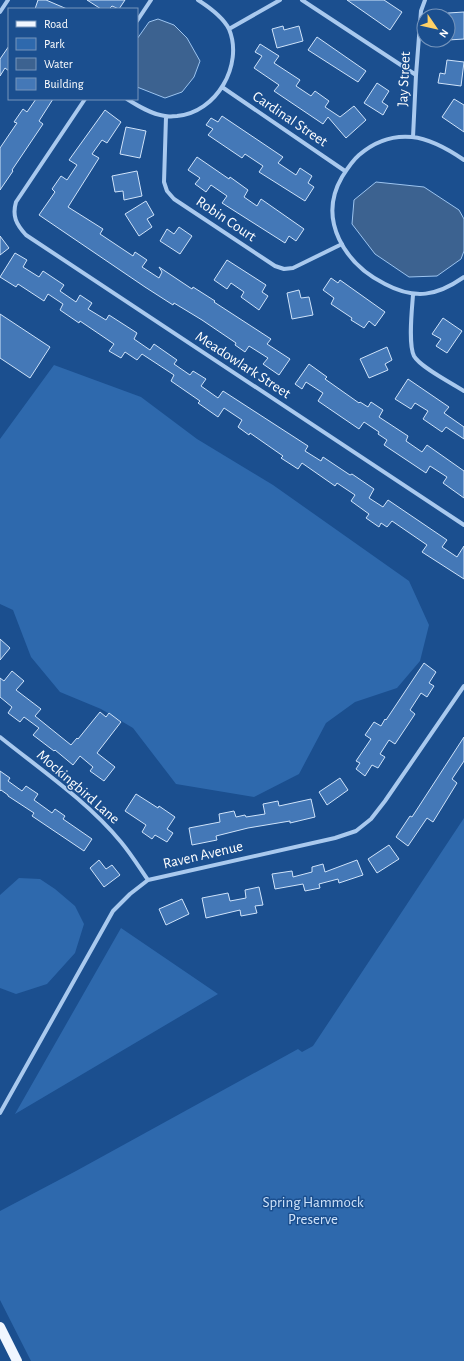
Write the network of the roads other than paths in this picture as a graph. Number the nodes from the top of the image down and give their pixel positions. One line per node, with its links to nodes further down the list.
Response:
1 (8, 0): 7 (street)
2 (151, 0): 8 (street)
3 (198, 0): 9 (street)
4 (280, 0): 9 (street)
5 (302, 0): 10 (street)
6 (425, 0): 10 (street, Jay Street)
7 (0, 12)
8 (138, 20)
9 (228, 29): 11 (street)
10 (416, 75): 15 (street, Jay Street)
11 (222, 87): 14 (street); 17 (street, Cardinal Street)
12 (84, 100): 22 (street, Meadowlark Street)
13 (129, 100): 14 (street)
14 (166, 117): 18 (street, Robin Court)
15 (413, 137): 16 (street); 17 (street)
16 (464, 160)
17 (345, 171): 18 (street)
18 (342, 244): 20 (street)
19 (464, 277): 20 (street)
20 (413, 294): 21 (street)
21 (464, 391)
22 (464, 525)
23 (464, 686): 25 (street, Raven Avenue)
24 (0, 737): 25 (street, Mockingbird Lane)
25 (148, 880): 26 (street, Raven Avenue)
26 (0, 1113)
27 (0, 1326): 28 (main road)
28 (17, 1361)

